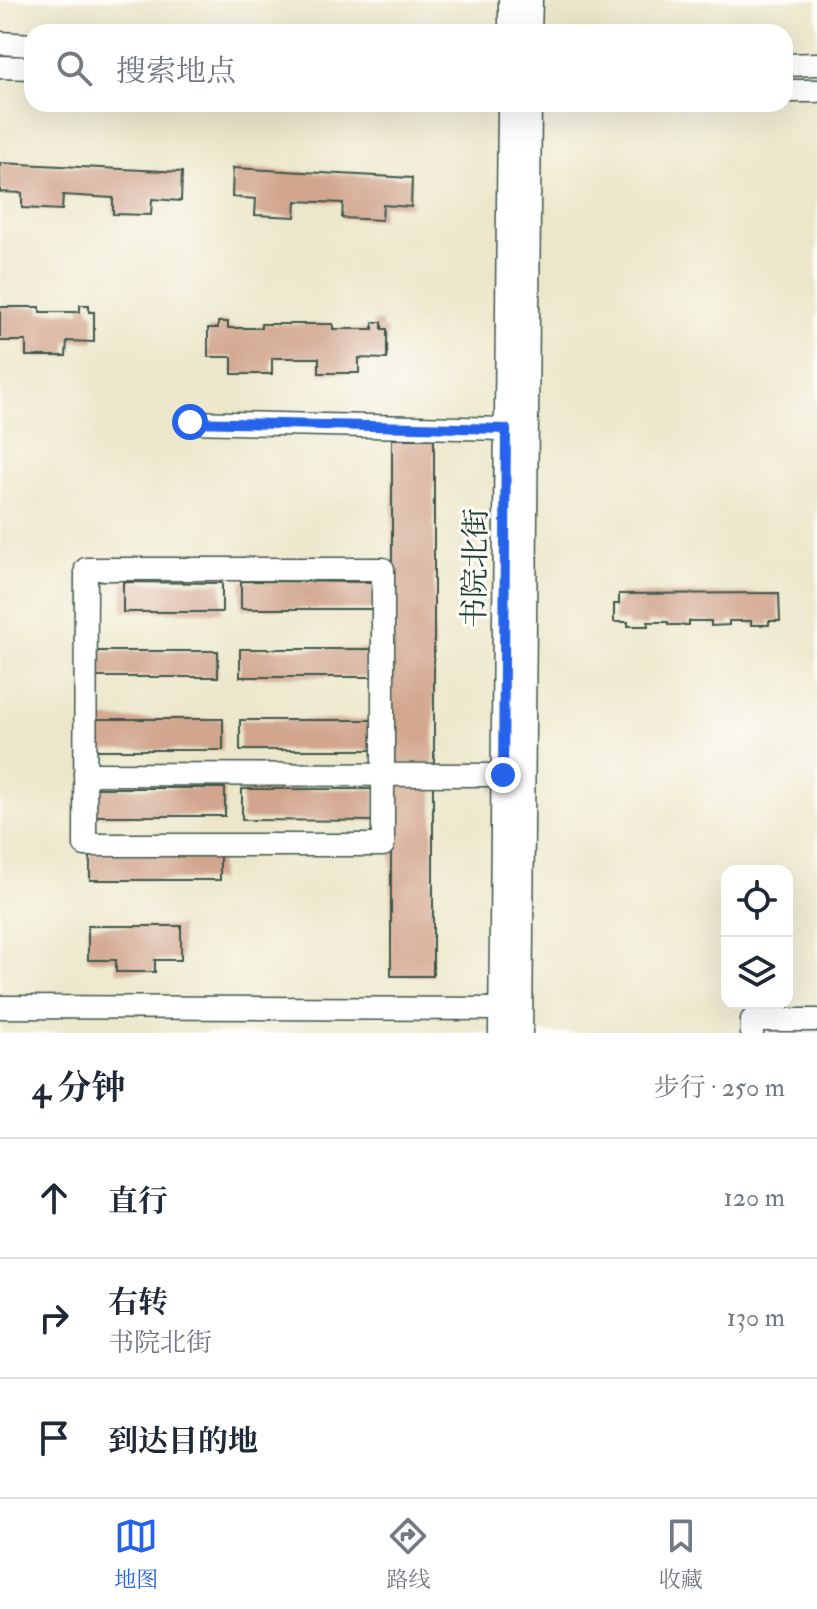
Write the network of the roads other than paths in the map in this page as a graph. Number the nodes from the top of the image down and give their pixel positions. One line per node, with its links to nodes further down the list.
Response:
1 (510, 0): 3 (street)
2 (531, 0): 4 (street)
3 (510, 24)
4 (530, 24)
5 (0, 43): 6 (street)
6 (24, 44)
7 (817, 64): 8 (street)
8 (793, 65)
9 (0, 67): 10 (street)
10 (24, 68)
11 (793, 91): 12 (street)
12 (817, 91)
13 (509, 112): 16 (street, 书院北街)
14 (530, 112): 24 (street, 书院北街)
15 (190, 422): 16 (street)
16 (506, 429): 19 (street, 书院北街)
17 (85, 774): 18 (street); 18 (street); 18 (street)
18 (383, 774): 19 (street)
19 (503, 775): 21 (street, 书院北街)
20 (0, 1007): 21 (street)
21 (501, 1009): 23 (street, 书院北街)
22 (817, 1020): 25 (street)
23 (500, 1033)
24 (521, 1033)
25 (752, 1033)

